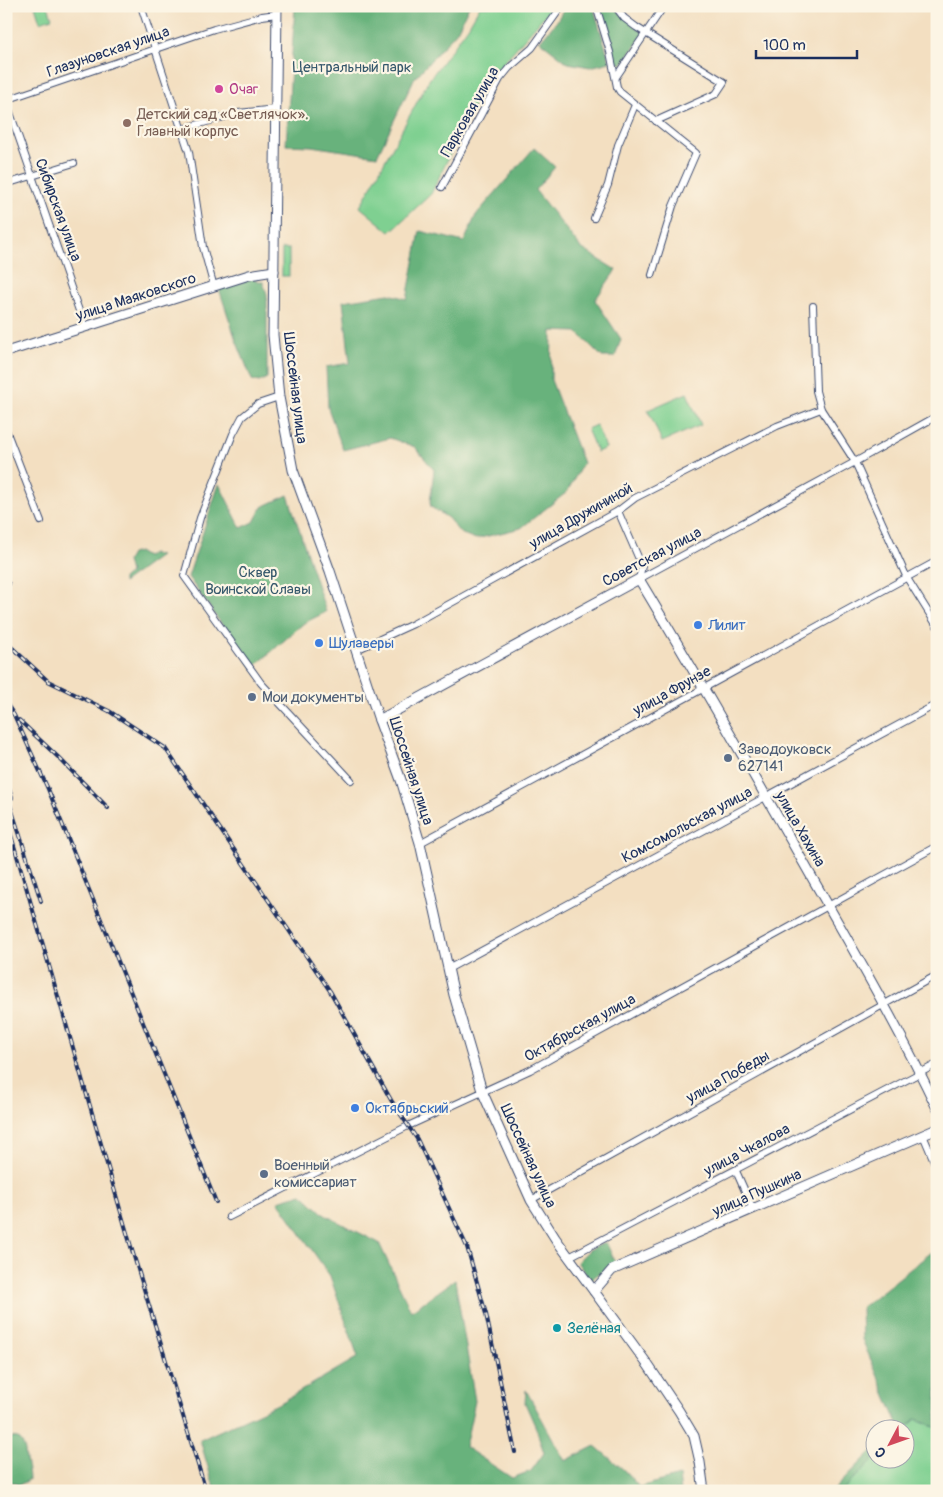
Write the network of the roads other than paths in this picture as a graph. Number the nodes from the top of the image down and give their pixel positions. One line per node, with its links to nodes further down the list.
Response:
1 (141, 6): 8 (street)
2 (562, 6): 18 (street, Парковая улица)
3 (596, 6): 9 (street)
4 (615, 6): 7 (street)
5 (664, 6): 7 (street)
6 (277, 10): 8 (street, Глазуновская улица); 12 (main road, Шоссейная улица)
7 (647, 33): 9 (street); 13 (street)
8 (155, 49): 10 (street, Глазуновская улица); 14 (street)
9 (616, 77): 11 (street)
10 (6, 100): 16 (street, Сибирская улица)
11 (635, 105): 13 (street); 19 (street)
12 (276, 109): 14 (street); 20 (main road, Шоссейная улица)
13 (656, 121): 21 (street)
14 (182, 129): 22 (street)
15 (74, 162): 16 (street)
16 (32, 175): 17 (street); 24 (street, Сибирская улица)
17 (6, 184)
18 (442, 187)
19 (594, 218)
20 (274, 270): 22 (main road, улица Маяковского); 26 (main road, Шоссейная улица)
21 (652, 276)
22 (214, 287): 24 (main road, улица Маяковского)
23 (813, 306): 27 (street)
24 (85, 328): 25 (main road, улица Маяковского)
25 (6, 352)
26 (279, 397): 37 (main road, Шоссейная улица); 41 (street)
27 (821, 409): 30 (street); 31 (street, улица Дружининой)
28 (937, 416): 30 (street, Советская улица)
29 (6, 430): 32 (street)
30 (855, 462): 34 (street); 35 (street, Советская улица)
31 (618, 511): 35 (street, улица Хахина); 37 (street, улица Дружининой)
32 (41, 521)
33 (937, 561): 34 (street, улица Фрунзе)
34 (907, 578): 36 (street); 38 (street, улица Фрунзе)
35 (640, 579): 38 (main road, улица Хахина); 40 (main road, Советская улица)
36 (937, 626)
37 (356, 650): 40 (main road, Шоссейная улица)
38 (704, 688): 42 (main road, улица Хахина); 43 (street, улица Фрунзе)
39 (937, 704): 42 (street, Комсомольская улица)
40 (379, 720): 43 (main road, Шоссейная улица)
41 (351, 780)
42 (766, 796): 45 (main road, улица Хахина); 46 (street, Комсомольская улица)
43 (420, 843): 46 (main road, Шоссейная улица)
44 (937, 846): 45 (street, Октябрьская улица)
45 (828, 906): 48 (main road, улица Хахина); 51 (street, Октябрьская улица)
46 (448, 968): 51 (main road, Шоссейная улица)
47 (937, 975): 48 (street, улица Победы)
48 (883, 1005): 50 (main road, улица Хахина); 57 (street, улица Победы)
49 (937, 1064): 50 (street, улица Чкалова)
50 (920, 1073): 52 (main road, улица Хахина); 56 (street, улица Чкалова)
51 (482, 1091): 57 (main road, Шоссейная улица); 59 (street, Октябрьская улица)
52 (937, 1108)
53 (937, 1129): 54 (main road, улица Пушкина)
54 (923, 1135): 55 (street); 58 (main road, улица Пушкина)
55 (937, 1168)
56 (736, 1171): 58 (street); 60 (street, улица Чкалова)
57 (531, 1200): 60 (main road, Шоссейная улица)
58 (753, 1209): 61 (main road, улица Пушкина)
59 (229, 1217)
60 (569, 1257): 61 (main road, Шоссейная улица)
61 (594, 1291): 62 (main road, Шоссейная улица)
62 (704, 1491)

